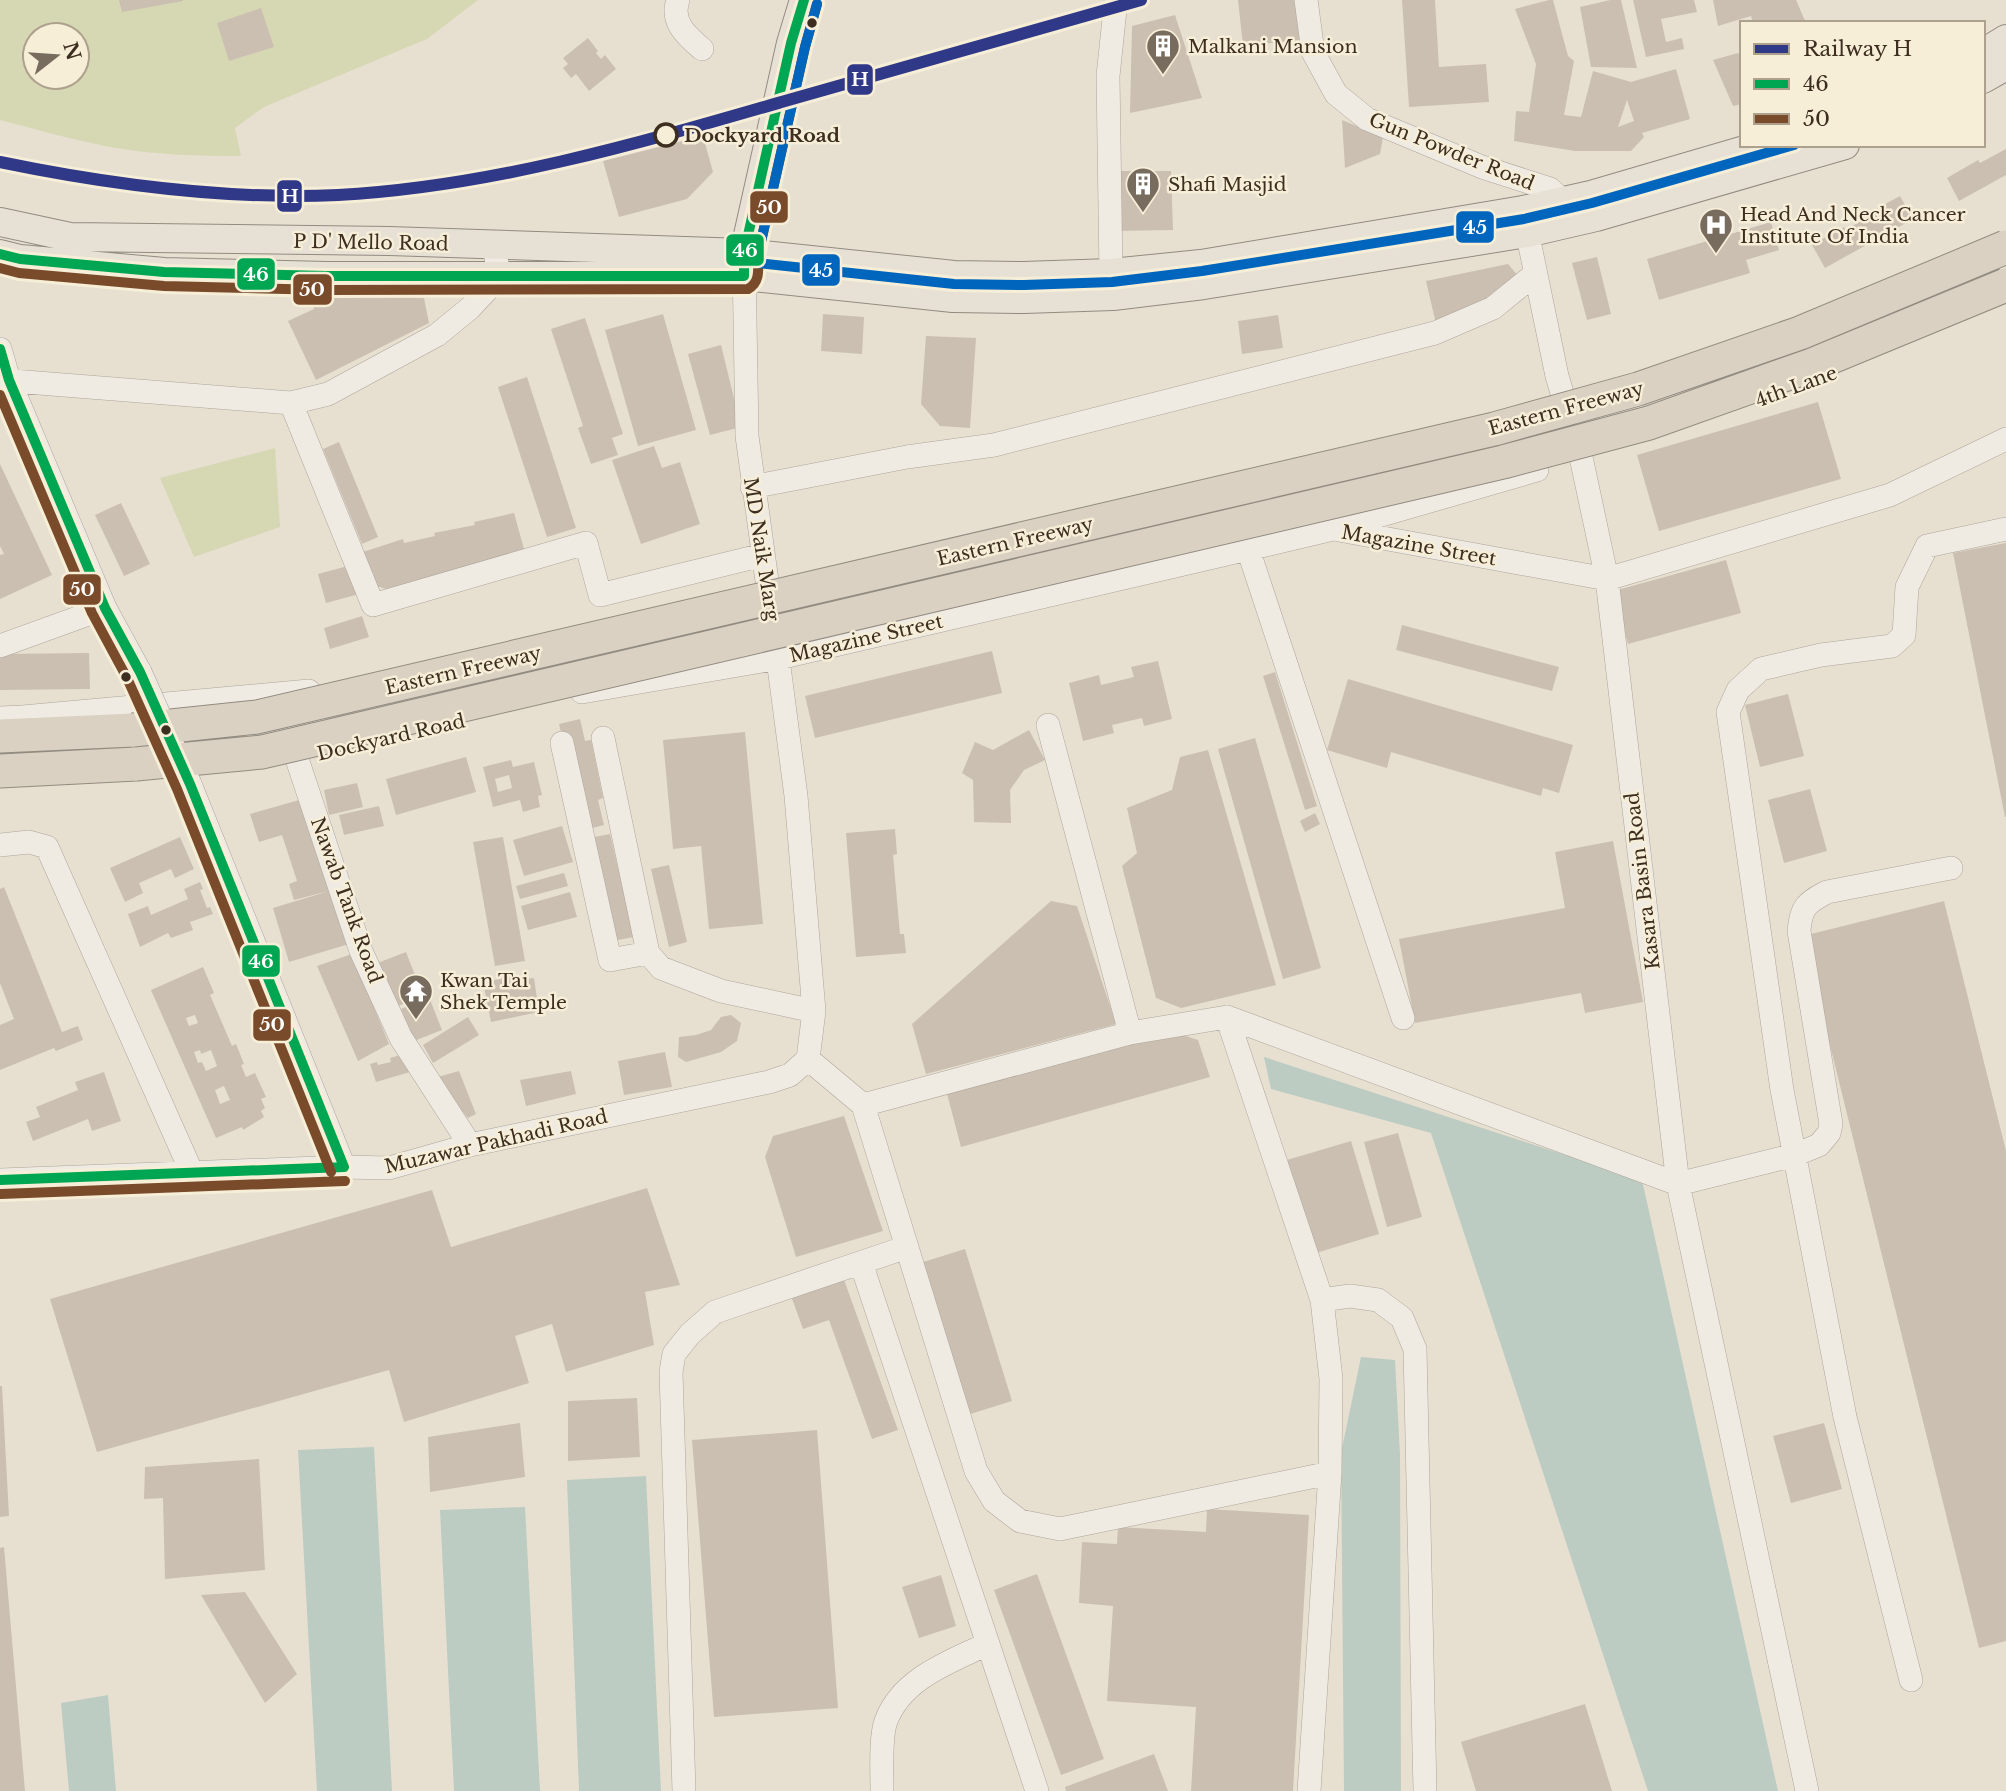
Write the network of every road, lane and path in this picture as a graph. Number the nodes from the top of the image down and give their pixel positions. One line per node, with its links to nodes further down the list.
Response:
1 (678, 0): 6 (street)
2 (804, 0): 19 (main road)
3 (1116, 0): 20 (street)
4 (1306, 0): 12 (street, Gun Powder Road)
5 (2006, 39): 7 (main road)
6 (702, 50)
7 (1985, 52)
8 (2006, 66): 9 (main road)
9 (1985, 78)
10 (1756, 147): 12 (main road)
11 (1836, 147): 12 (main road)
12 (1567, 212): 14 (main road)
13 (0, 222): 16 (main road, P D' Mello Road)
14 (1525, 222): 19 (main road); 20 (main road); 21 (street, Kasara Basin Road)
15 (2006, 233): 27 (street)
16 (494, 245): 19 (main road, P D' Mello Road); 22 (street)
17 (2006, 247): 43 (highway, Eastern Freeway, bridge)
18 (0, 254): 22 (main road, P D' Mello Road)
19 (744, 265): 20 (main road); 22 (main road, P D' Mello Road); 31 (street, MD Naik Marg)
20 (1111, 273)
21 (1535, 274): 27 (street, Kasara Basin Road); 31 (street)
22 (499, 277): 28 (street)
23 (2006, 285): 47 (highway, Eastern Freeway, bridge)
24 (2006, 300): 30 (street, 4th Lane)
25 (0, 349): 26 (street)
26 (4, 380): 28 (street); 38 (street)
27 (1563, 395): 30 (street, Kasara Basin Road); 37 (street)
28 (290, 403): 35 (street)
29 (2006, 439): 36 (street, Magazine Street)
30 (1581, 457): 33 (street, 4th Lane); 36 (street, Kasara Basin Road)
31 (752, 487): 35 (street, MD Naik Marg)
32 (2006, 528): 60 (street)
33 (1333, 529): 34 (street, Magazine Street); 36 (street, Magazine Street)
34 (1248, 549): 40 (street, Magazine Street); 55 (street)
35 (763, 555): 37 (street, MD Naik Marg)
36 (1606, 579): 64 (street, Kasara Basin Road)
37 (768, 585): 40 (street, MD Naik Marg); 41 (street)
38 (105, 608): 39 (street); 48 (street, bridge)
39 (0, 646)
40 (779, 658): 46 (street, Dockyard Road); 53 (street, MD Naik Marg)
41 (150, 705): 43 (street); 48 (street)
42 (1048, 725): 56 (street)
43 (6, 726)
44 (603, 738): 52 (street)
45 (562, 743): 52 (street)
46 (298, 759): 48 (street, Dockyard Road); 59 (street, Nawab Tank Road)
47 (0, 771)
48 (184, 778): 49 (street, Dockyard Road); 61 (street)
49 (0, 786)
50 (0, 845): 62 (street)
51 (1951, 868): 60 (street)
52 (648, 953): 53 (street)
53 (814, 1011): 57 (street)
54 (1227, 1017): 56 (street); 64 (street); 67 (street)
55 (1403, 1018)
56 (1130, 1033): 58 (street)
57 (808, 1059): 58 (street); 59 (street, Muzawar Pakhadi Road)
58 (863, 1105): 65 (street)
59 (470, 1145): 61 (street, Muzawar Pakhadi Road)
60 (1795, 1155): 64 (street); 70 (street)
61 (344, 1167): 62 (street, Muzawar Pakhadi Road)
62 (192, 1173): 63 (street, Muzawar Pakhadi Road)
63 (0, 1180)
64 (1678, 1184): 76 (street, Kasara Basin Road)
65 (907, 1247): 66 (street); 68 (street)
66 (861, 1263): 69 (street); 71 (street)
67 (1322, 1300): 68 (street); 75 (street)
68 (1329, 1473): 74 (street)
69 (987, 1644): 72 (street); 73 (street)
70 (1911, 1680)
71 (684, 1791)
72 (882, 1791)
73 (1037, 1791)
74 (1309, 1791)
75 (1425, 1791)
76 (1807, 1791)

